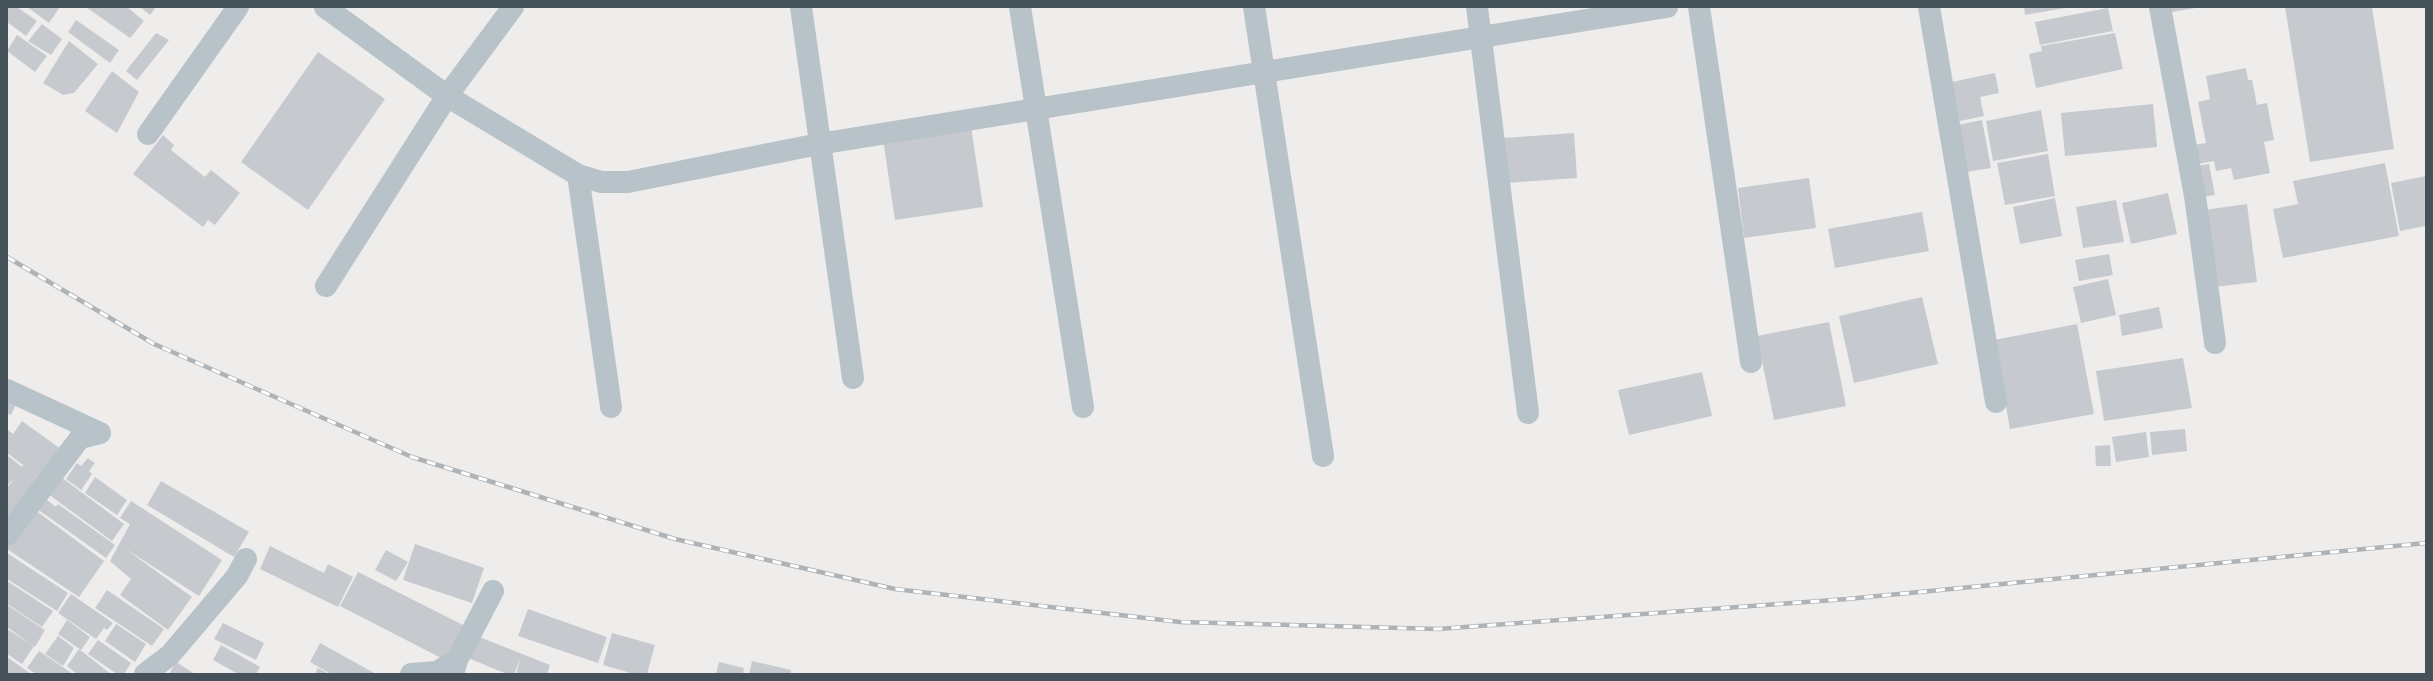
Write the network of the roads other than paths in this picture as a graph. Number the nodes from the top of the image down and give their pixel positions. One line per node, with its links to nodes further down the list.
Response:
1 (238, 7): 16 (street)
2 (325, 7): 14 (street)
3 (513, 7): 14 (street)
4 (800, 7): 17 (street)
5 (1020, 7): 15 (street)
6 (1254, 7): 13 (street)
7 (1477, 7): 12 (street)
8 (1667, 7): 12 (street)
9 (1699, 7): 21 (street)
10 (1929, 7): 24 (street)
11 (2160, 7): 20 (street)
12 (1482, 37): 13 (street); 27 (street)
13 (1265, 72): 15 (street); 28 (street)
14 (447, 96): 18 (street); 19 (street)
15 (1034, 109): 17 (street); 26 (street)
16 (148, 134)
17 (819, 144): 18 (street); 22 (street)
18 (578, 175): 25 (street)
19 (326, 286)
20 (2215, 343)
21 (1751, 362)
22 (853, 378)
23 (7, 390): 29 (street)
24 (1996, 402)
25 (611, 407)
26 (1083, 407)
27 (1528, 413)
28 (1323, 456)
29 (7, 535)
30 (246, 559): 33 (street)
31 (493, 591): 32 (street)
32 (455, 667): 34 (street)
33 (145, 674)
34 (411, 674)

